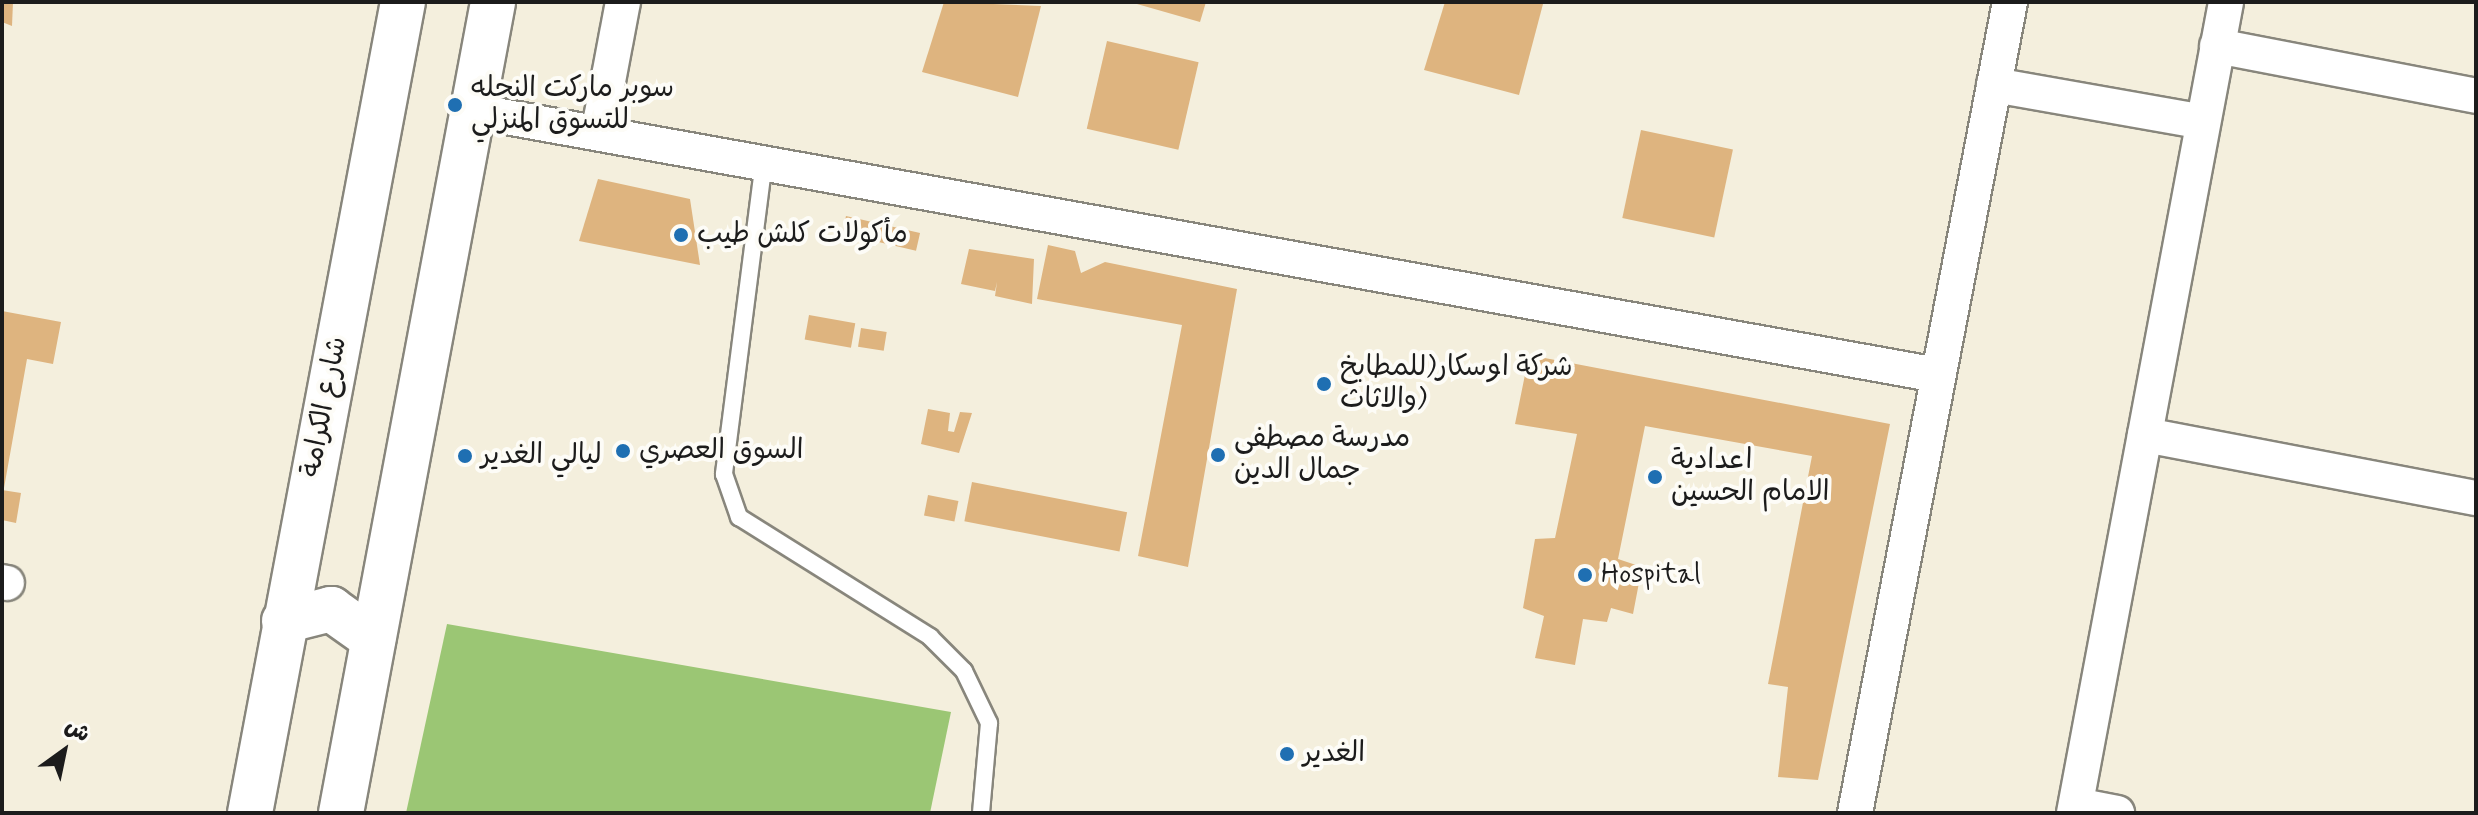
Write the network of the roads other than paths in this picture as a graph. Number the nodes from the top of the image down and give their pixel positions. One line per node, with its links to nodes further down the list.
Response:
1 (403, 2): 16 (main road, شارع الكرامة)
2 (493, 2): 9 (main road)
3 (623, 2): 11 (street)
4 (2010, 2): 7 (street)
5 (2226, 2): 6 (street)
6 (2217, 46): 8 (street); 10 (street)
7 (1994, 85): 10 (street); 13 (street)
8 (2476, 96)
9 (473, 111): 11 (street); 17 (main road)
10 (2203, 122): 14 (street)
11 (599, 129): 12 (street)
12 (764, 159): 13 (street); 21 (lane)
13 (1938, 375): 22 (street)
14 (2145, 435): 15 (street); 18 (street)
15 (2476, 498)
16 (284, 621): 17 (main road); 19 (main road, شارع الكرامة)
17 (373, 639): 20 (main road)
18 (2075, 809): 23 (street)
19 (250, 813)
20 (341, 813)
21 (981, 813)
22 (1855, 813)
23 (2117, 813)

